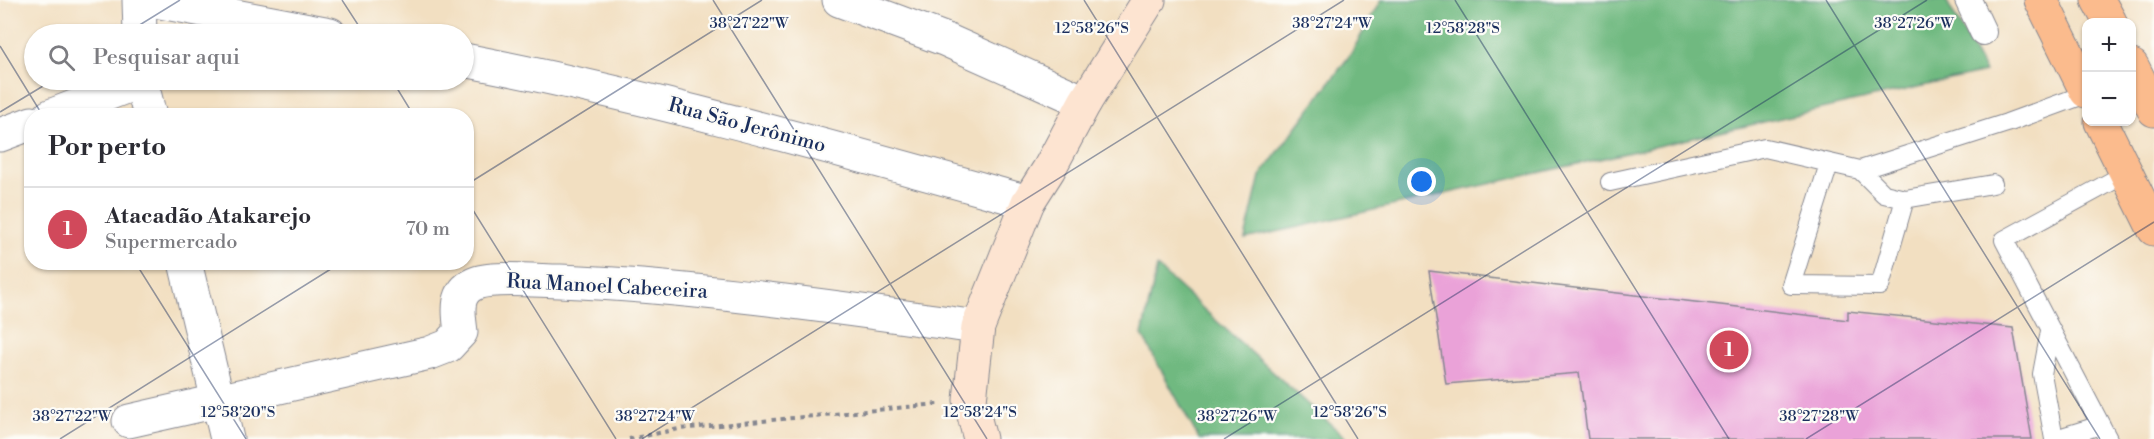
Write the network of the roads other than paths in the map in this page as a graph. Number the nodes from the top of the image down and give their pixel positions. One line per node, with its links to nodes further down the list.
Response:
1 (139, 0): 9 (street)
2 (150, 0): 10 (street)
3 (839, 0): 18 (street)
4 (1149, 0): 18 (main road)
5 (1968, 0): 11 (street)
6 (2041, 0): 14 (highway)
7 (2098, 0): 8 (highway)
8 (2108, 18)
9 (140, 24)
10 (277, 24)
11 (1983, 32)
12 (474, 62): 31 (street, Rua São Jerônimo)
13 (2135, 72): 21 (highway)
14 (2082, 85)
15 (116, 90): 19 (street)
16 (144, 90): 20 (street)
17 (2082, 95): 26 (lane)
18 (1085, 102): 31 (main road)
19 (70, 108)
20 (148, 108)
21 (2154, 110)
22 (24, 126): 24 (street)
23 (2103, 126): 27 (highway)
24 (0, 135)
25 (1829, 164): 26 (lane); 28 (lane); 30 (lane)
26 (1860, 170): 30 (lane)
27 (2127, 173): 32 (highway); 35 (lane)
28 (1610, 182)
29 (1993, 184): 30 (lane)
30 (1905, 199)
31 (1028, 202): 34 (main road)
32 (2154, 229)
33 (187, 270): 36 (street)
34 (978, 327): 36 (street, Rua Manoel Cabeceira); 40 (main road)
35 (2050, 332): 38 (lane); 41 (lane)
36 (217, 400): 37 (street, Rua Manoel Cabeceira); 39 (street)
37 (129, 421)
38 (2104, 432): 41 (lane)
39 (227, 439)
40 (980, 439)
41 (2055, 439)

